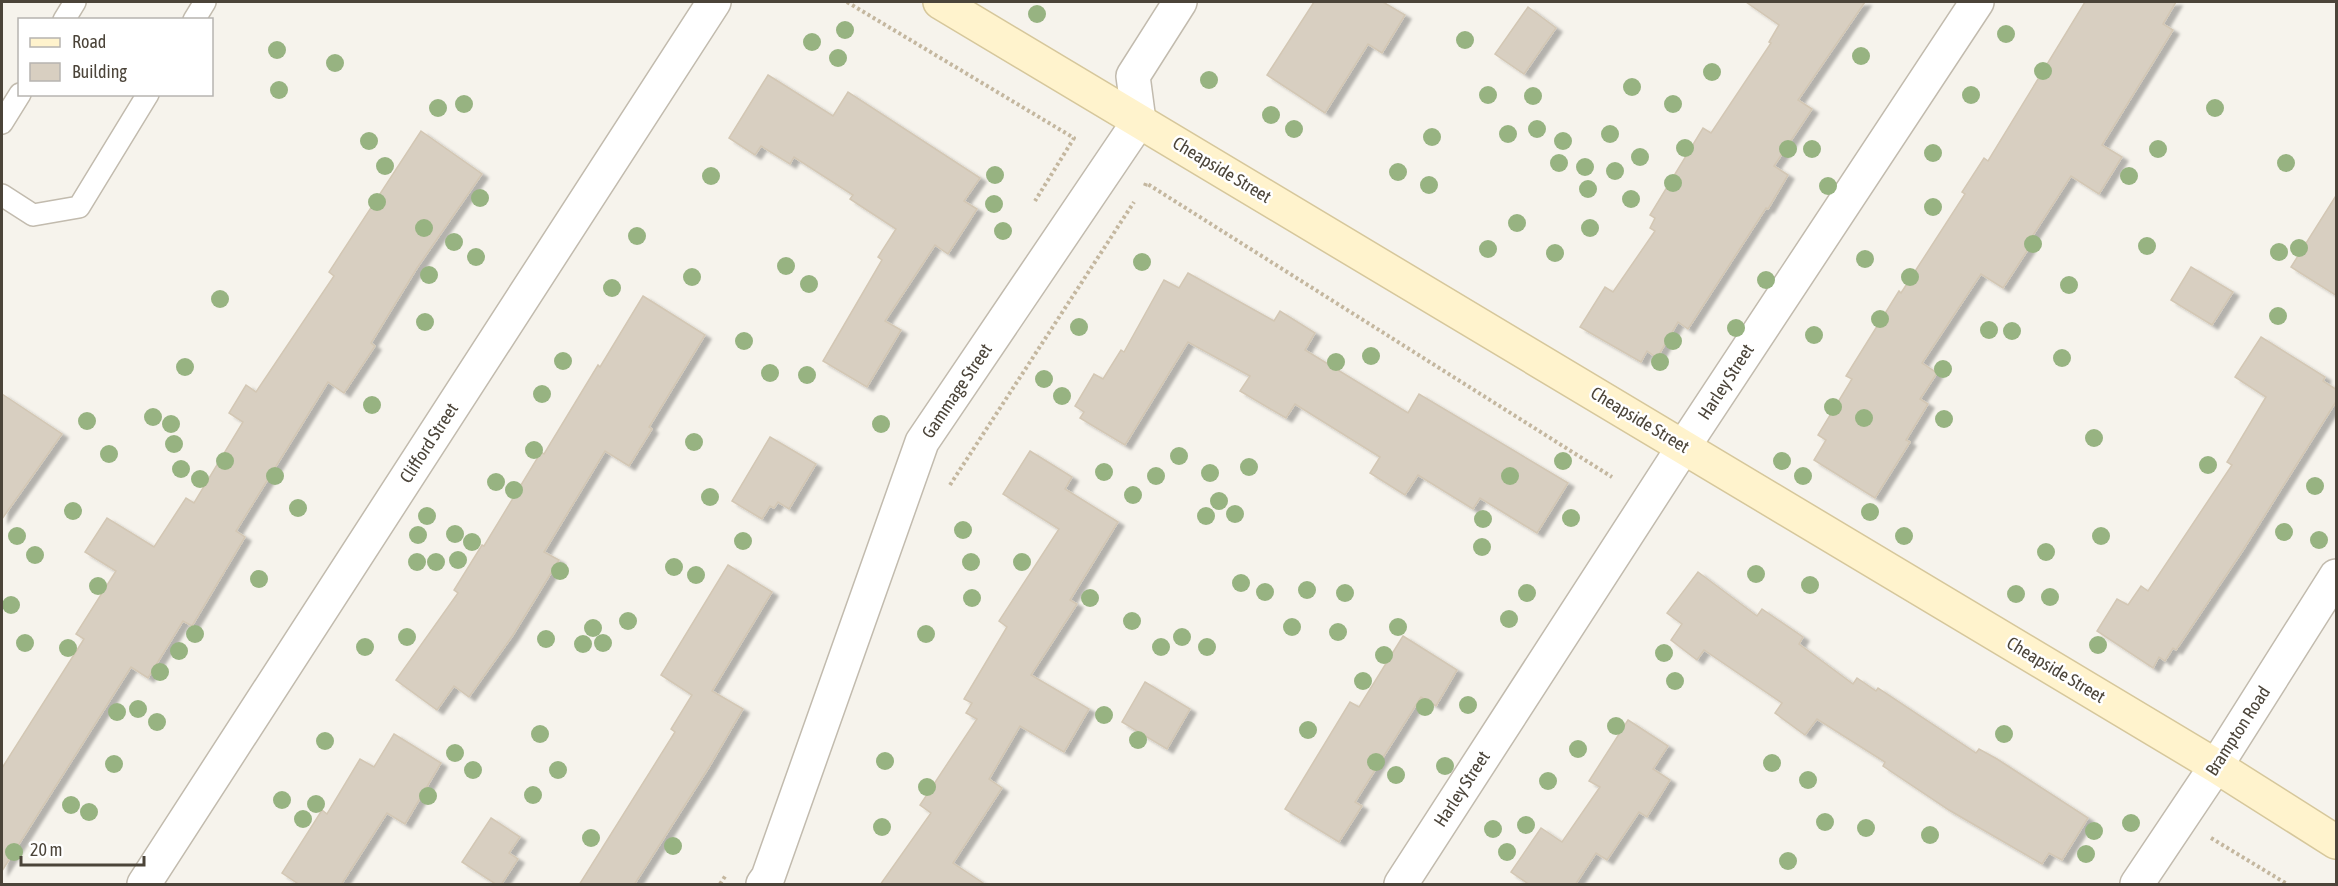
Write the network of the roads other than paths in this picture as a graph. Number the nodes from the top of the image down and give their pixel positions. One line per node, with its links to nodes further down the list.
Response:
1 (75, 2): 7 (lane)
2 (205, 2): 8 (lane)
3 (714, 2): 18 (street, Clifford Street)
4 (940, 2): 11 (street, Cheapside Street)
5 (1180, 2): 11 (street)
6 (1977, 2): 14 (street, Harley Street)
7 (65, 18)
8 (195, 18)
9 (18, 96): 12 (lane)
10 (147, 96): 13 (lane)
11 (1139, 121): 14 (street, Cheapside Street); 19 (street, Gammage Street)
12 (2, 123)
13 (2, 195)
14 (1684, 446): 16 (street, Cheapside Street); 20 (street, Harley Street)
15 (2337, 576): 16 (street, Brampton Road)
16 (2216, 766): 17 (street, Cheapside Street); 21 (street, Brampton Road)
17 (2337, 842)
18 (144, 885)
19 (763, 885)
20 (1401, 885)
21 (2137, 885)

